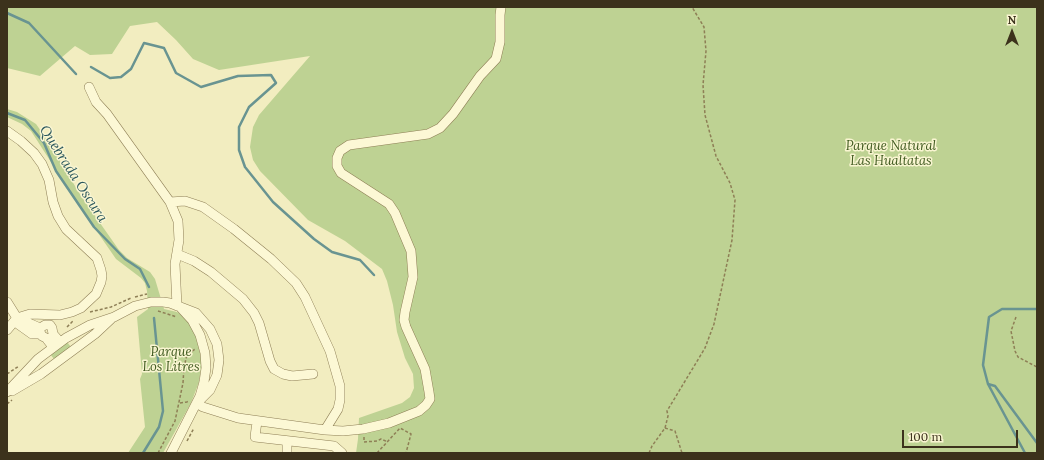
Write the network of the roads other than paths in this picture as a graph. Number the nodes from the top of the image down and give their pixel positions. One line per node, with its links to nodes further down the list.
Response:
1 (501, 7): 20 (street)
2 (89, 87): 4 (street)
3 (7, 131): 9 (street)
4 (170, 202): 5 (street); 20 (street)
5 (177, 254): 7 (street); 15 (street)
6 (7, 302): 9 (street)
7 (179, 307): 8 (street); 18 (street); 18 (street)
8 (114, 317): 10 (street); 12 (street)
9 (17, 318): 11 (street); 13 (street)
10 (90, 325): 12 (street); 13 (street)
11 (7, 330)
12 (95, 334): 16 (street)
13 (56, 344): 14 (street)
14 (25, 366): 16 (street); 17 (street)
15 (313, 374)
16 (34, 378): 17 (street)
17 (9, 395)
18 (193, 401): 19 (street); 22 (street)
19 (257, 421): 20 (street); 21 (street)
20 (325, 430)
21 (287, 441): 23 (street); 24 (street)
22 (171, 453)
23 (287, 453)
24 (342, 453)

